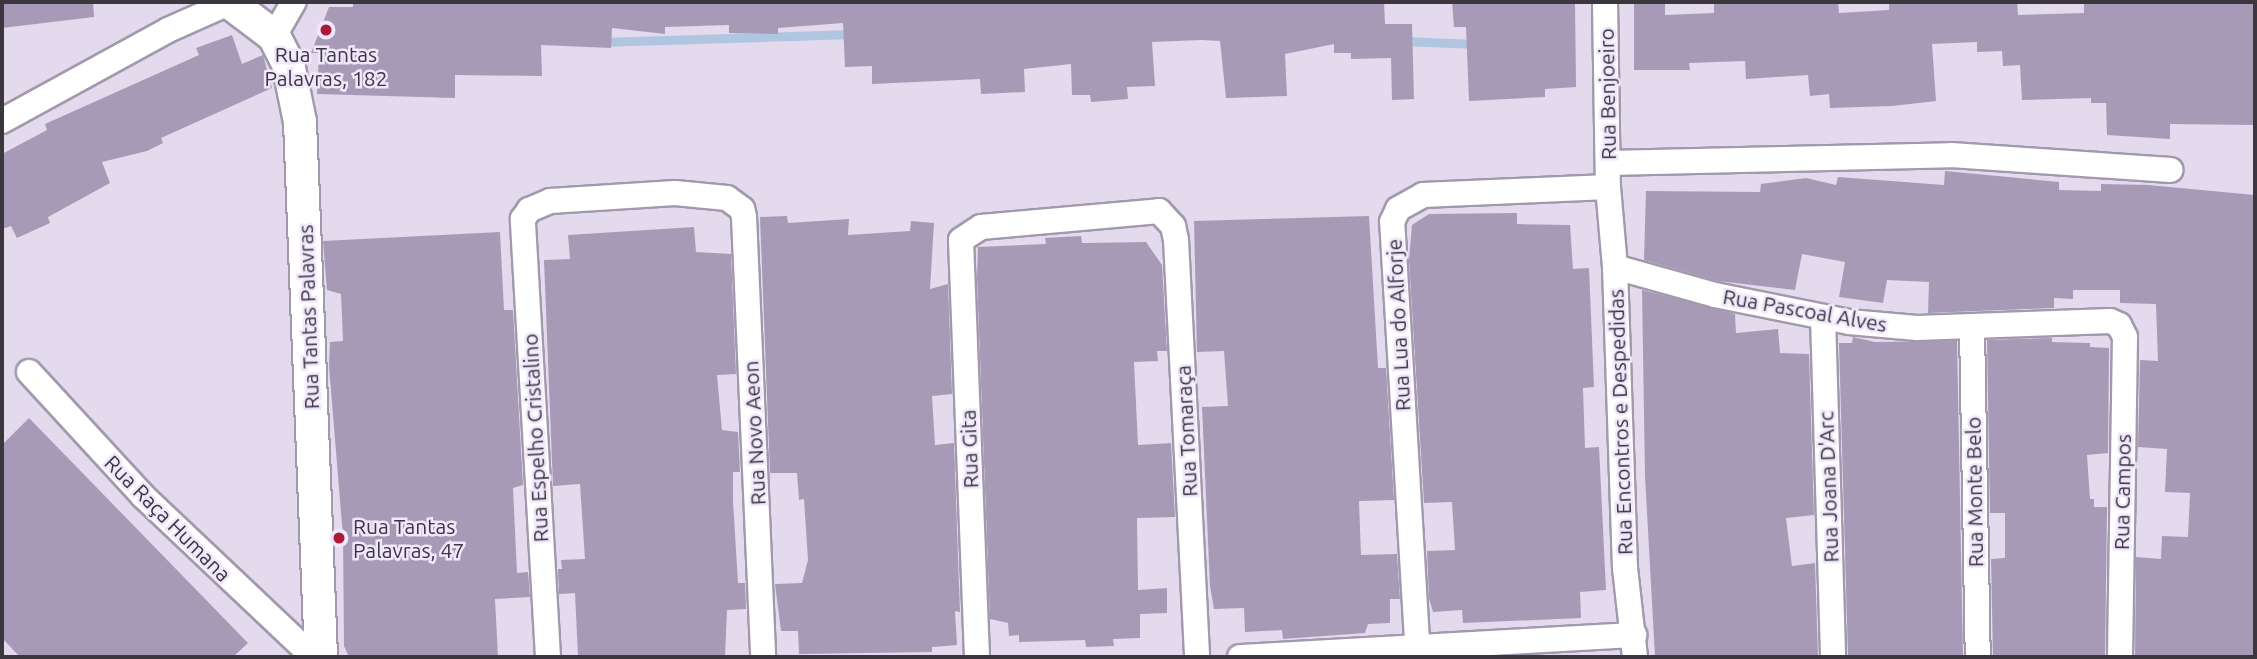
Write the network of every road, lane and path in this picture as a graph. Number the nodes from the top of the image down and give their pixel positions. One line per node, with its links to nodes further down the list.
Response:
1 (229, 2): 4 (street, Rua Tantas Palavras); 5 (street)
2 (295, 2): 4 (street)
3 (1605, 2): 7 (street, Rua Benjoeiro)
4 (274, 36): 18 (street, Rua Tantas Palavras)
5 (2, 121)
6 (2170, 170): 7 (street, Rua Lua do Alforje)
7 (1608, 175): 10 (street, Rua Encontros e Despedidas); 16 (street, Rua Lua do Alforje)
8 (523, 219): 19 (street, Rua Espelho Cristalino); 20 (street, Rua Novo Aeon)
9 (961, 240): 21 (street, Rua Gita); 22 (street, Rua Tomaraça)
10 (1615, 267): 11 (street, Rua Pascoal Alves); 15 (street, Rua Encontros e Despedidas)
11 (1823, 317): 12 (street, Rua Pascoal Alves); 24 (street, Rua Joana D'Arc)
12 (1972, 326): 13 (street, Rua Pascoal Alves); 25 (street, Rua Monte Belo)
13 (2122, 328): 26 (street, Rua Campos)
14 (29, 372): 17 (street, Rua Raça Humana)
15 (1635, 646): 16 (street)
16 (1418, 653): 23 (street)
17 (313, 657)
18 (321, 657)
19 (548, 657)
20 (764, 657)
21 (977, 657)
22 (1197, 657)
23 (1240, 657)
24 (1833, 657)
25 (1978, 657)
26 (2120, 657)

